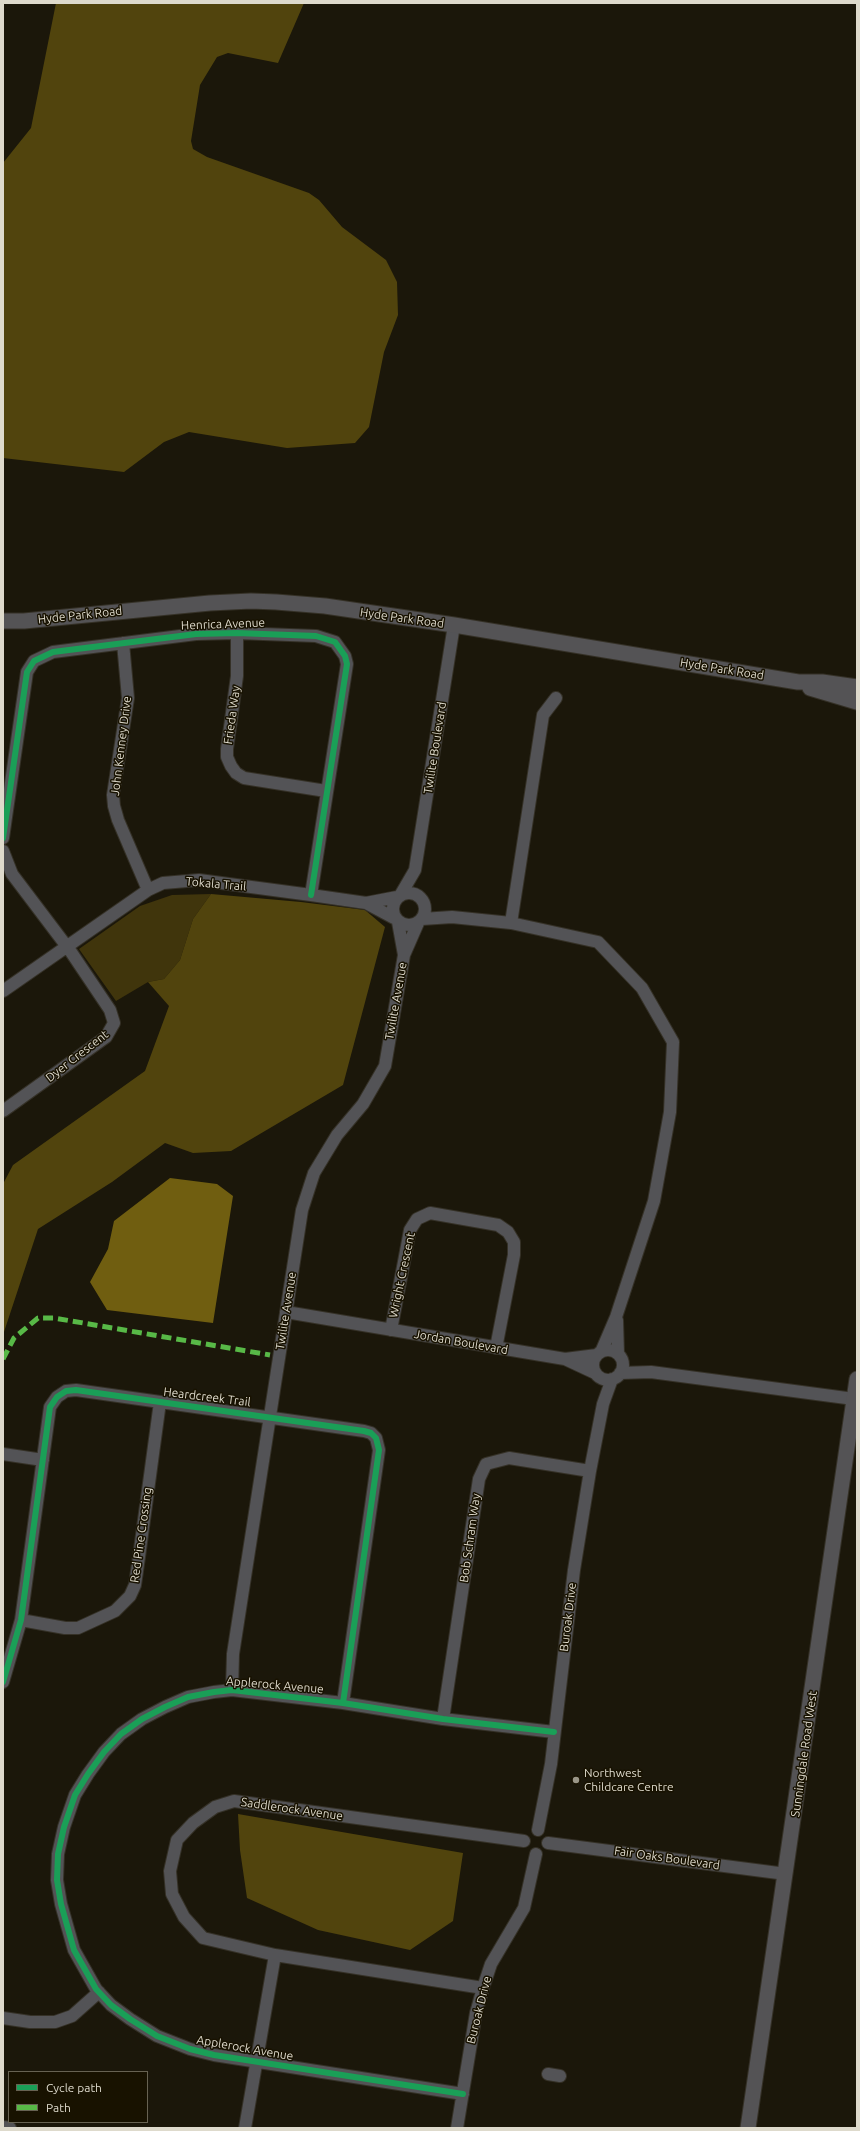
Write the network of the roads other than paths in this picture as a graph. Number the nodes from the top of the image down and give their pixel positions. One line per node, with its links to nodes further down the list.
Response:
1 (3, 621): 2 (main road, Hyde Park Road)
2 (454, 625): 5 (main road, Hyde Park Road); 12 (street, Twilite Boulevard)
3 (237, 633): 4 (street, Henrica Avenue); 9 (street, Frieda Way); 9 (street, Henrica Avenue)
4 (123, 643): 10 (street, Henrica Avenue); 14 (street, John Kenney Drive)
5 (798, 682): 6 (main road, Hyde Park Road); 8 (main road, Hyde Park Road)
6 (857, 687)
7 (556, 698): 22 (street)
8 (857, 702)
9 (326, 791): 15 (street, Henrica Avenue)
10 (3, 838)
11 (3, 851): 13 (street)
12 (415, 870): 16 (street, Twilite Boulevard); 17 (street, Twilite Boulevard)
13 (6, 871): 23 (street)
14 (148, 890): 15 (street, Tokala Trail); 23 (street, Tokala Trail)
15 (311, 895): 18 (street, Tokala Trail)
16 (399, 896): 17 (street); 18 (street, Tokala Trail); 20 (street)
17 (423, 901): 19 (street); 21 (street)
18 (366, 904): 20 (street, Tokala Trail)
19 (452, 917): 21 (street); 22 (street)
20 (396, 920): 21 (street); 24 (street, Twilite Avenue)
21 (420, 921): 24 (street, Twilite Avenue)
22 (511, 923): 28 (street)
23 (66, 946): 25 (street, Tokala Trail); 26 (street, Dyer Crescent)
24 (404, 955): 27 (street, Twilite Avenue)
25 (3, 991)
26 (3, 1112)
27 (286, 1312): 29 (street, Jordan Boulevard); 39 (street, Twilite Avenue)
28 (616, 1317): 31 (street); 32 (street)
29 (391, 1330): 30 (street, Jordan Boulevard); 30 (street, Wright Crescent)
30 (496, 1348): 33 (street, Jordan Boulevard)
31 (599, 1353): 32 (street); 33 (street, Jordan Boulevard); 35 (street)
32 (620, 1357): 34 (street); 35 (street)
33 (565, 1360): 35 (street, Jordan Boulevard)
34 (651, 1372): 35 (street); 37 (street)
35 (607, 1376): 42 (street, Buroak Drive)
36 (857, 1379): 37 (main road, Sunningdale Road West)
37 (854, 1399): 53 (main road, Sunningdale Road West)
38 (160, 1402): 39 (street, Heardcreek Trail); 41 (street, Heardcreek Trail); 43 (street, Red Pine Crossing)
39 (270, 1416): 45 (street, Twilite Avenue); 46 (street, Heardcreek Trail)
40 (3, 1454): 41 (street)
41 (43, 1460): 43 (street, Heardcreek Trail)
42 (590, 1470): 47 (street, Bob Schram Way); 48 (street, Buroak Drive)
43 (21, 1620): 44 (street, Heardcreek Trail)
44 (3, 1682)
45 (232, 1690): 46 (street, Applerock Avenue); 56 (street, Applerock Avenue)
46 (342, 1703): 47 (street, Applerock Avenue)
47 (443, 1719): 48 (street, Applerock Avenue)
48 (554, 1732): 49 (street, Buroak Drive)
49 (538, 1830): 50 (street); 51 (street)
50 (524, 1841): 52 (street); 54 (street, Saddlerock Avenue)
51 (548, 1842): 52 (street); 53 (street, Fair Oaks Boulevard)
52 (536, 1854): 55 (street, Buroak Drive)
53 (786, 1874): 66 (main road, Sunningdale Road West)
54 (275, 1955): 55 (street, Saddlerock Avenue); 58 (street)
55 (483, 1988): 61 (street, Buroak Drive)
56 (99, 1992): 57 (street); 58 (street, Applerock Avenue)
57 (3, 2018)
58 (256, 2062): 61 (street, Applerock Avenue); 64 (street)
59 (548, 2074): 60 (street)
60 (560, 2076)
61 (463, 2094): 65 (street, Buroak Drive)
62 (3, 2127): 63 (street)
63 (10, 2128)
64 (245, 2128)
65 (457, 2128)
66 (748, 2128)

